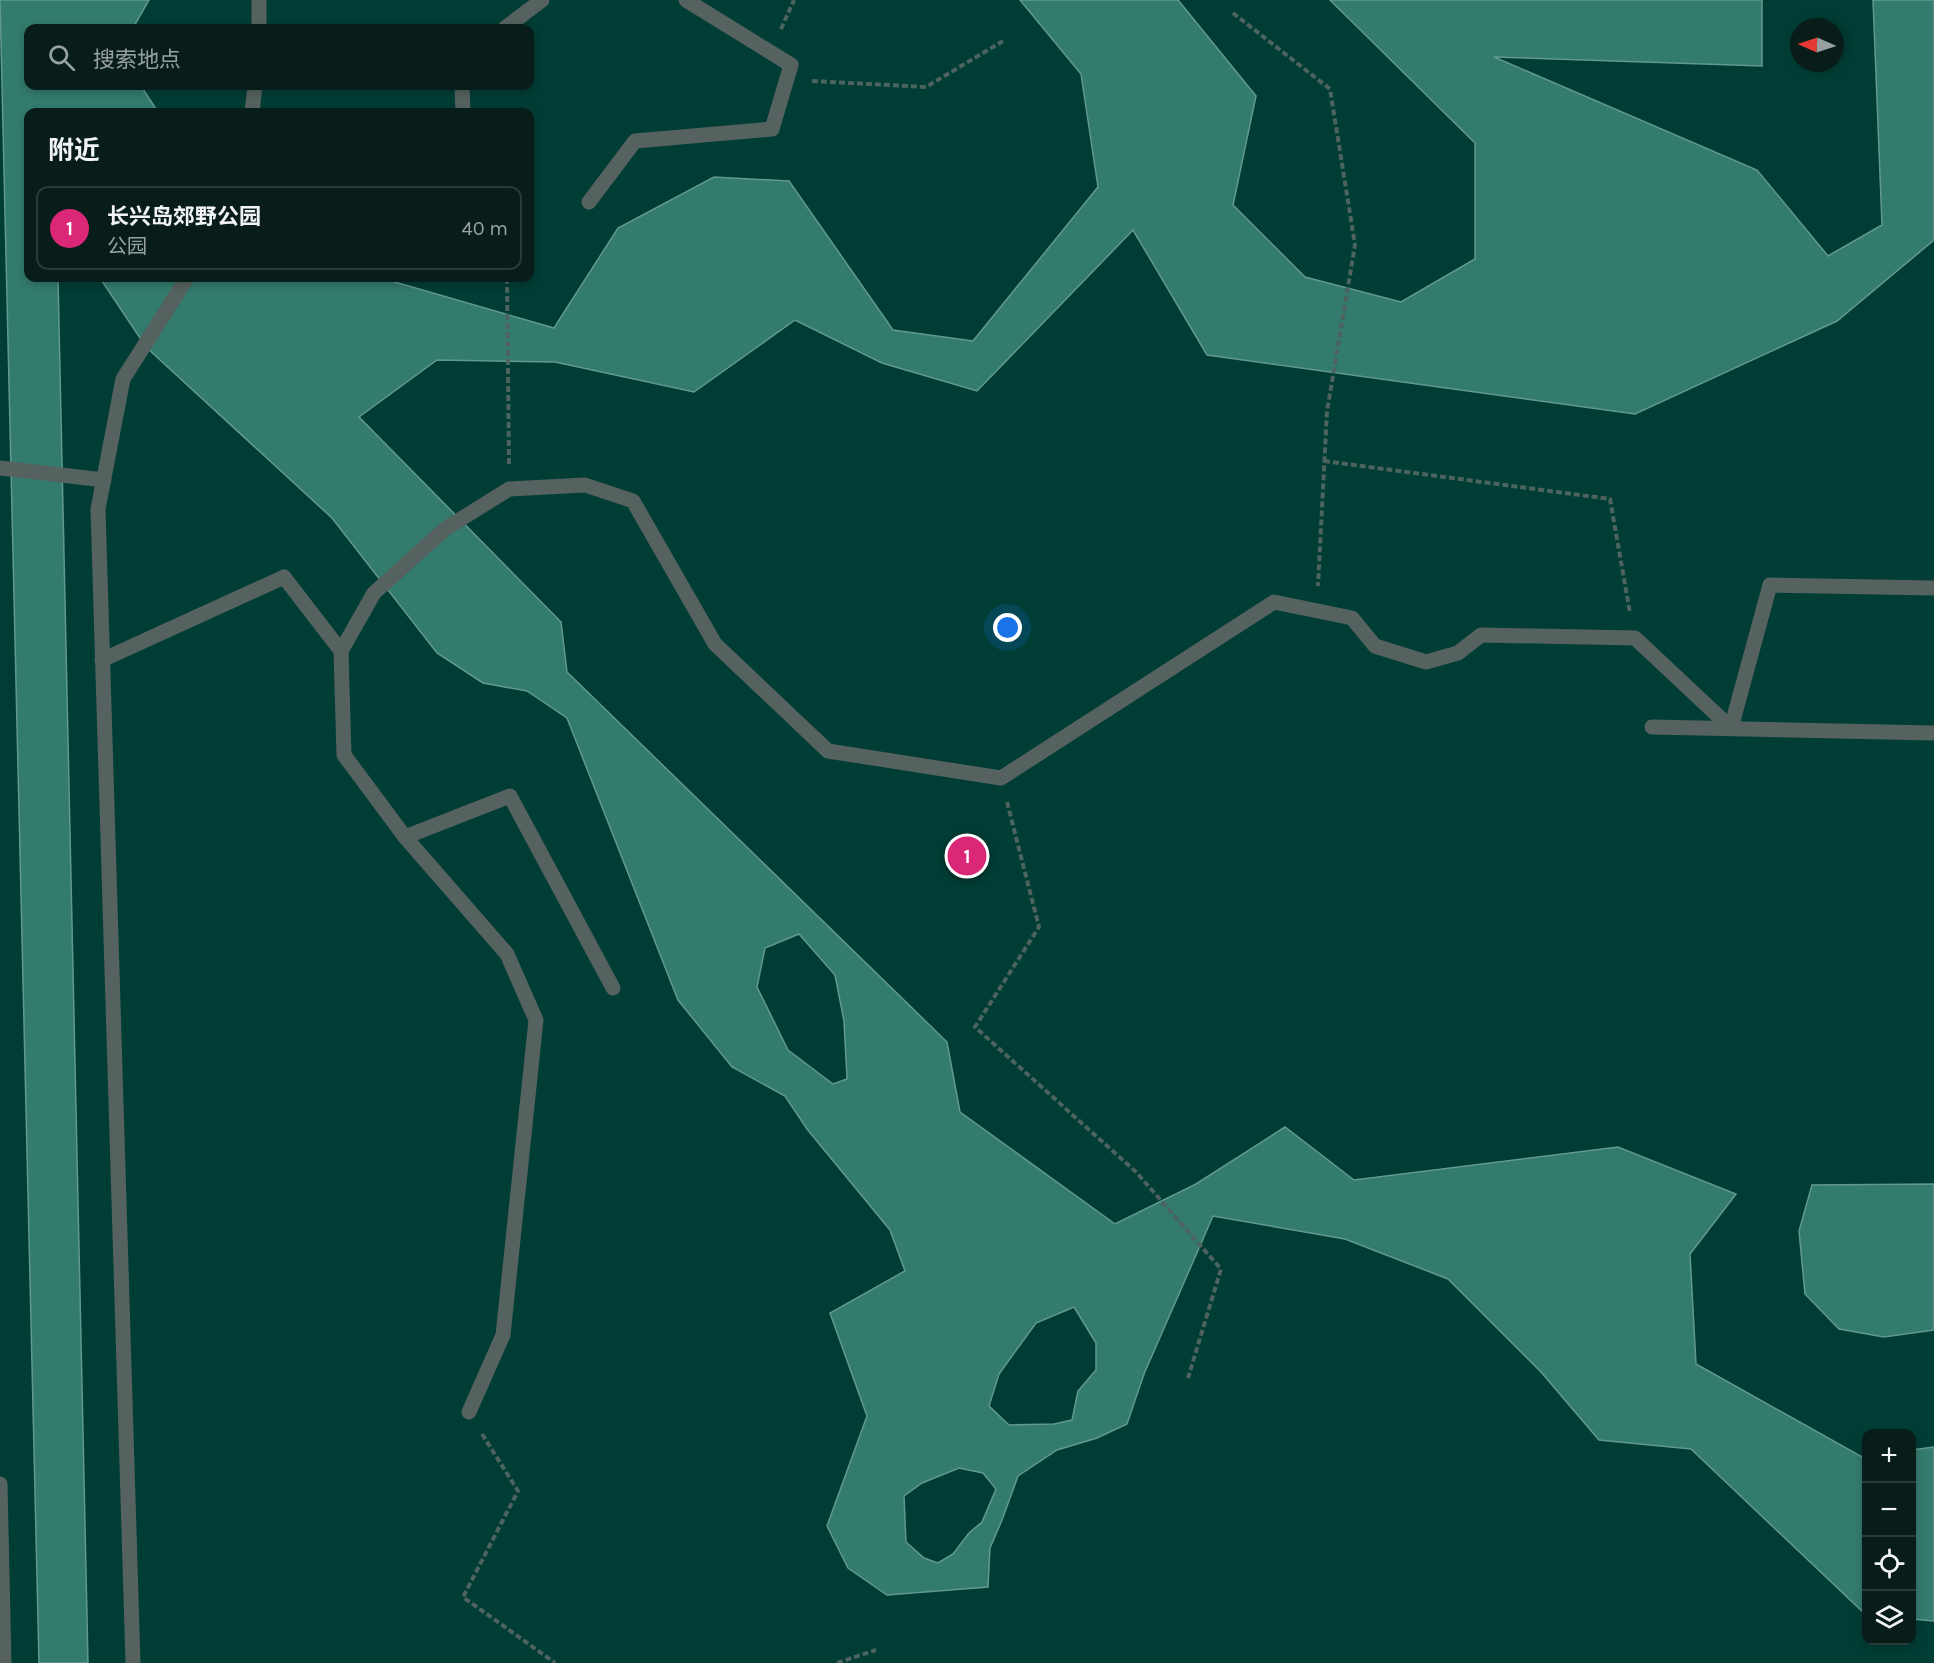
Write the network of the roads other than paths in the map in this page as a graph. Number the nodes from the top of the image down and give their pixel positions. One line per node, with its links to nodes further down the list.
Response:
1 (259, 0): 4 (street)
2 (542, 0): 5 (street)
3 (686, 0): 10 (street)
4 (260, 24)
5 (510, 24)
6 (255, 90): 8 (street)
7 (462, 90): 9 (street)
8 (252, 108)
9 (463, 108)
10 (589, 202)
11 (184, 282): 13 (street)
12 (0, 468): 13 (street)
13 (104, 480): 16 (street)
14 (1934, 588): 18 (street)
15 (341, 651): 16 (street); 18 (street); 20 (street)
16 (102, 660): 25 (street)
17 (1652, 727): 18 (street)
18 (1731, 728): 19 (street)
19 (1934, 733)
20 (405, 837): 21 (street); 22 (street)
21 (613, 988)
22 (469, 1412)
23 (0, 1484): 24 (street)
24 (4, 1663)
25 (133, 1663)

